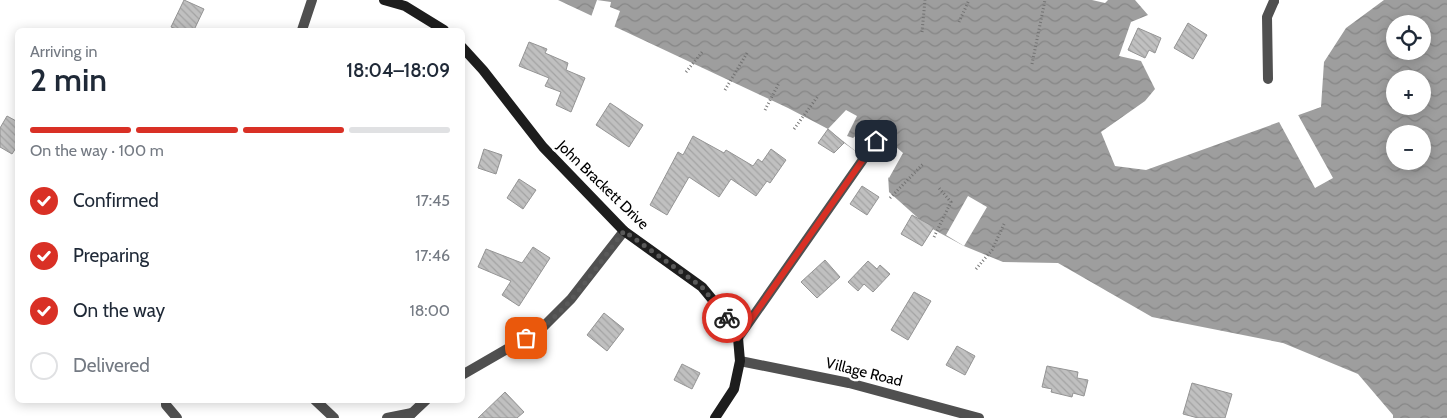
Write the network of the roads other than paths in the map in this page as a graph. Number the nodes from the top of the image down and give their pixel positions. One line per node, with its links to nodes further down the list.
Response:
1 (312, 0): 4 (street)
2 (384, 0): 5 (main road)
3 (1274, 0): 7 (street)
4 (303, 28)
5 (441, 28)
6 (465, 50): 9 (main road, John Brackett Drive)
7 (1268, 80)
8 (876, 141): 10 (street)
9 (624, 231): 10 (main road, John Brackett Drive); 12 (street)
10 (738, 338): 11 (main road, John Brackett Drive)
11 (740, 360): 20 (main road, John Brackett Drive); 21 (street, Village Road)
12 (465, 372)
13 (166, 403): 17 (street)
14 (318, 403): 18 (street)
15 (423, 403): 16 (street)
16 (409, 415): 19 (street)
17 (177, 418)
18 (334, 418)
19 (387, 418)
20 (715, 418)
21 (976, 418)

